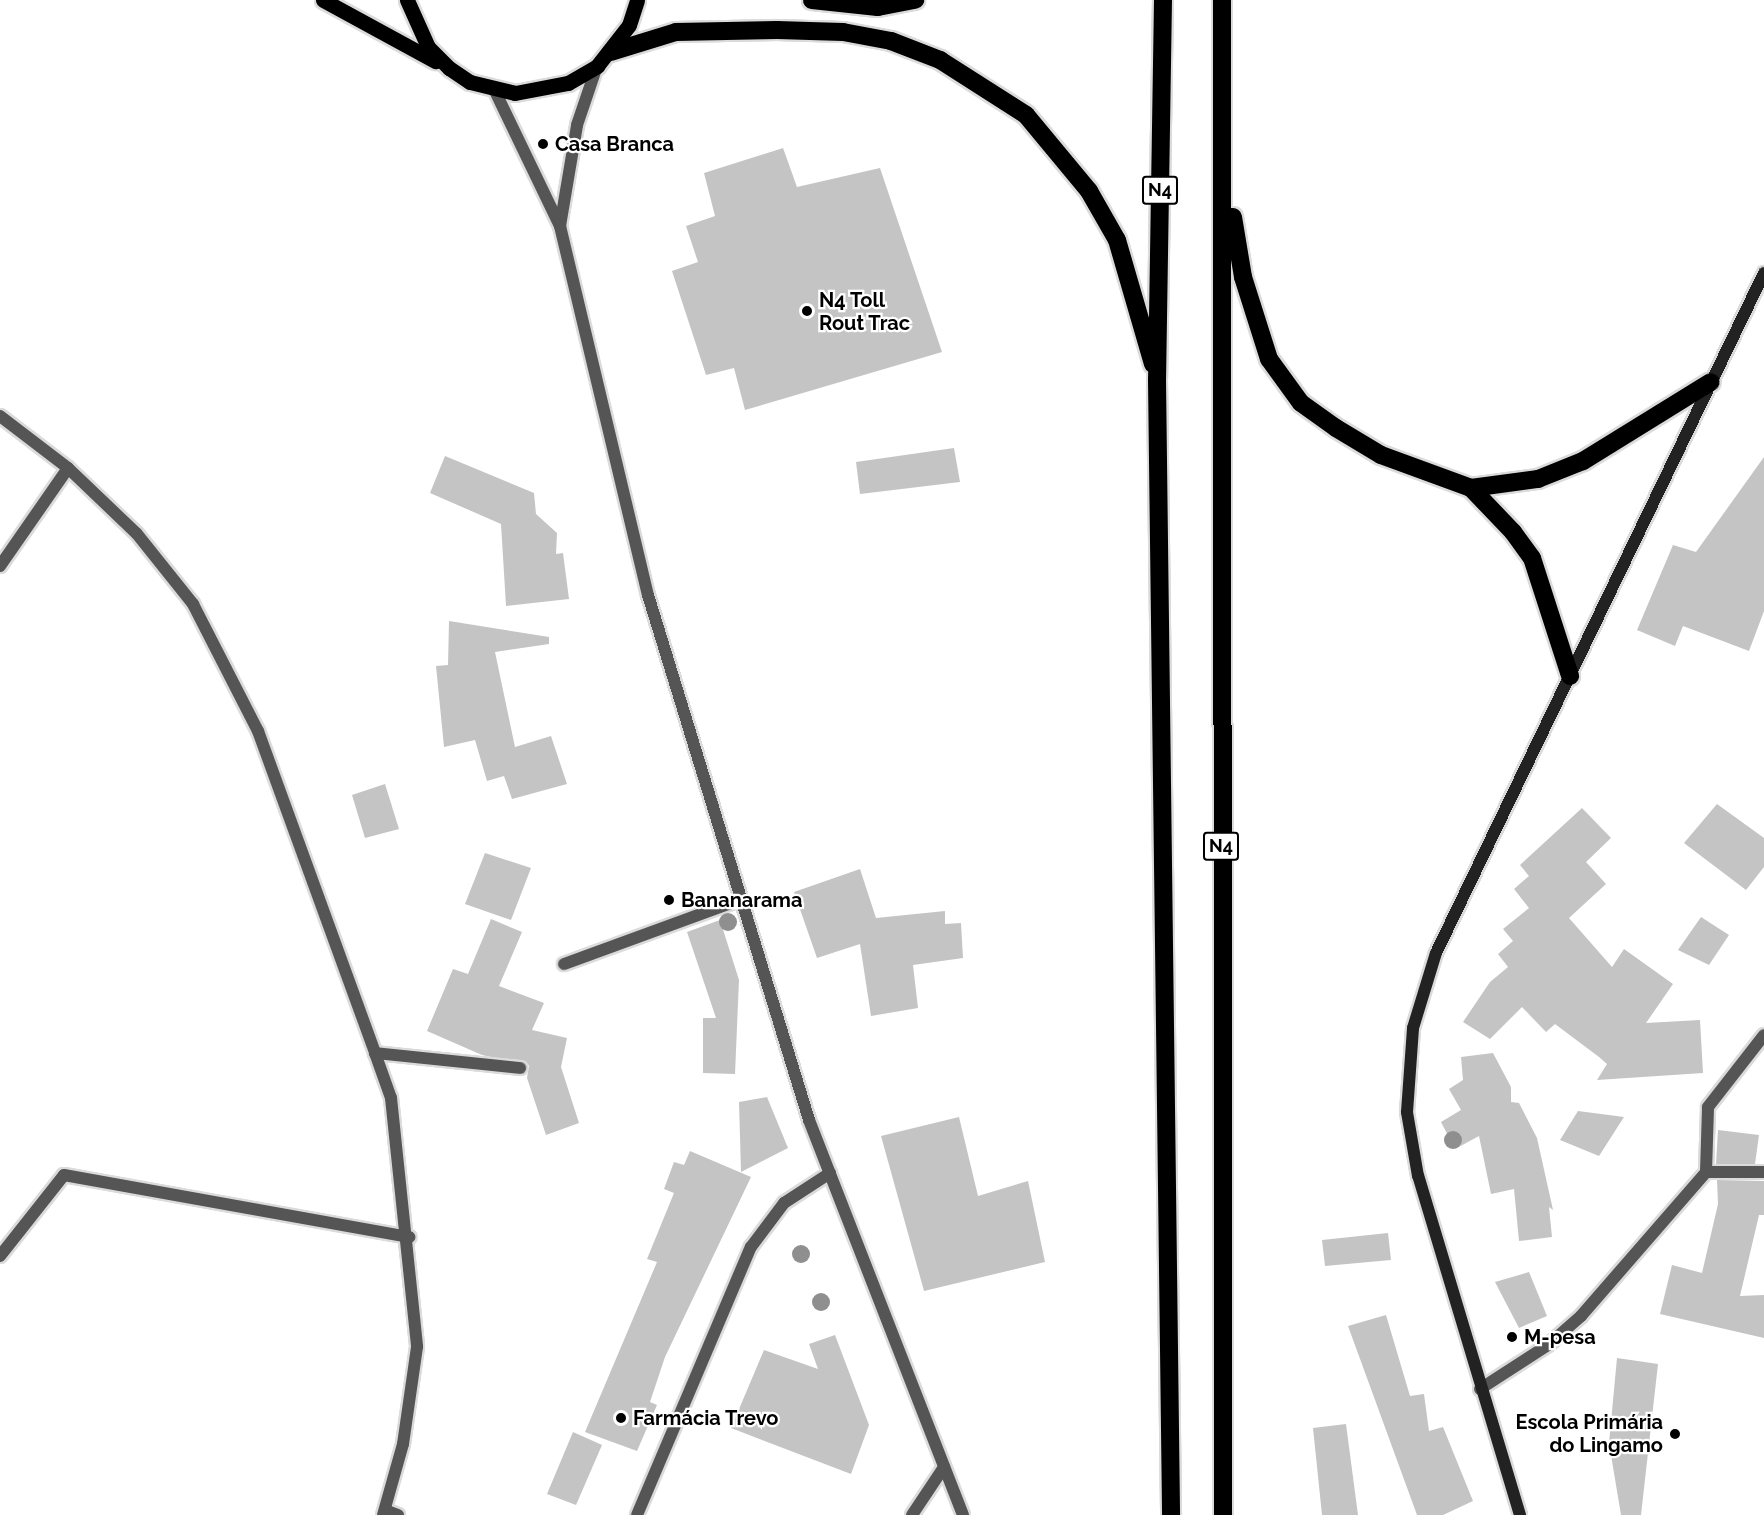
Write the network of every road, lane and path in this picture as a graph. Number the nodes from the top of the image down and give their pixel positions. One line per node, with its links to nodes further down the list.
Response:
1 (323, 0): 10 (main road)
2 (407, 0): 10 (main road)
3 (636, 0): 8 (main road)
4 (815, 0): 5 (highway)
5 (915, 0)
6 (1163, 0): 15 (highway, N4)
7 (1222, 0): 12 (highway, N4)
8 (611, 52): 9 (main road); 15 (highway)
9 (597, 66): 11 (main road); 13 (street)
10 (448, 68): 11 (main road)
11 (495, 91): 13 (street)
12 (1226, 177): 19 (highway); 40 (highway, N4)
13 (560, 226): 22 (street)
14 (1764, 273): 16 (main road)
15 (1157, 380): 39 (highway, N4)
16 (1712, 382): 19 (highway); 21 (main road)
17 (0, 416): 18 (street)
18 (68, 468): 20 (street); 25 (street)
19 (1471, 488): 21 (highway)
20 (0, 566)
21 (1570, 676): 32 (main road)
22 (739, 900): 23 (street); 29 (street)
23 (564, 964)
24 (1764, 1035): 27 (street)
25 (375, 1053): 26 (street); 30 (street)
26 (520, 1068)
27 (1706, 1172): 28 (street); 32 (street)
28 (1764, 1172)
29 (830, 1173): 33 (street); 36 (street)
30 (409, 1237): 31 (street); 34 (street)
31 (0, 1256)
32 (1480, 1389): 41 (main road)
33 (944, 1467): 37 (street); 38 (street)
34 (384, 1512): 35 (street)
35 (398, 1515)
36 (637, 1515)
37 (912, 1515)
38 (963, 1515)
39 (1171, 1515)
40 (1223, 1515)
41 (1520, 1515)

